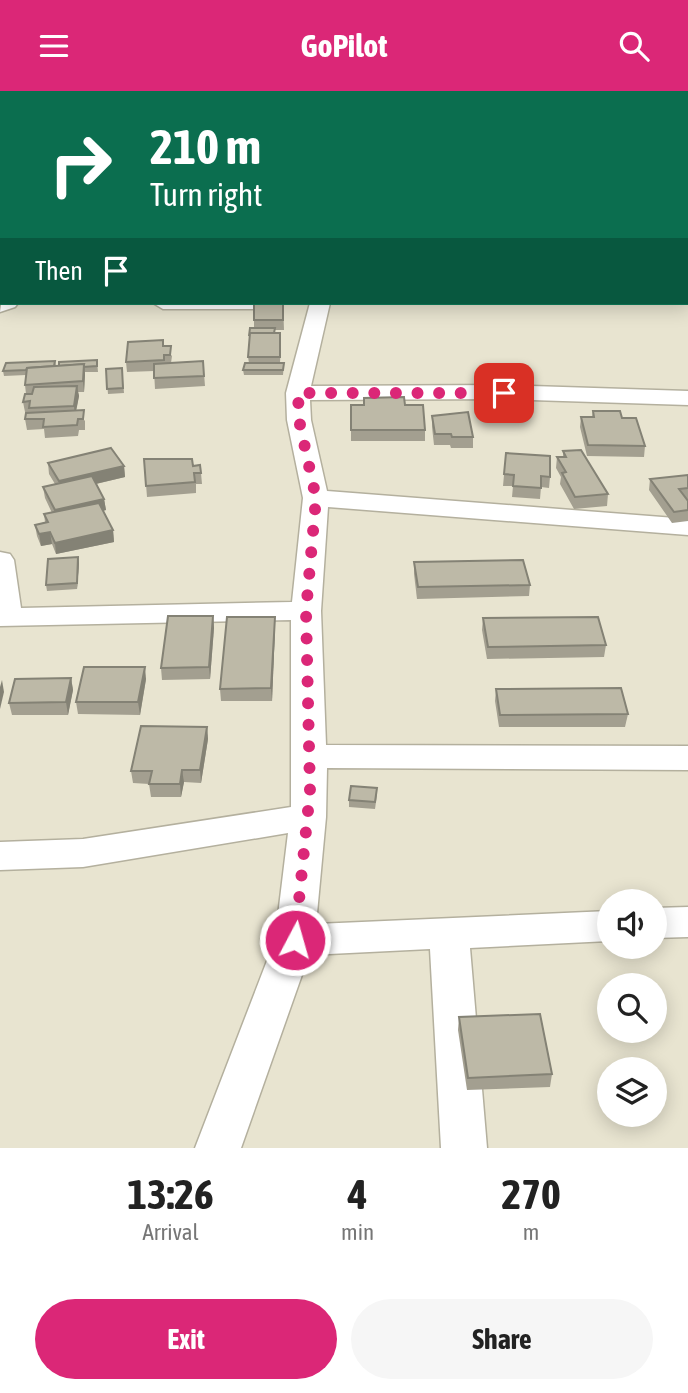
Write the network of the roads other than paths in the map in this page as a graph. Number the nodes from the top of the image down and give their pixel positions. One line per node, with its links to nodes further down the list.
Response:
1 (320, 305): 2 (street)
2 (298, 393): 3 (street); 4 (street)
3 (688, 398)
4 (316, 498): 5 (street); 7 (street)
5 (688, 527)
6 (0, 560): 8 (street)
7 (306, 611): 8 (street); 9 (street)
8 (4, 617)
9 (310, 756): 10 (street); 11 (street)
10 (688, 758)
11 (308, 817): 12 (street); 17 (street)
12 (0, 856)
13 (688, 922): 14 (street)
14 (667, 923)
15 (597, 927): 16 (street)
16 (449, 933): 17 (street); 19 (street)
17 (295, 940): 18 (street)
18 (218, 1148)
19 (464, 1148)

